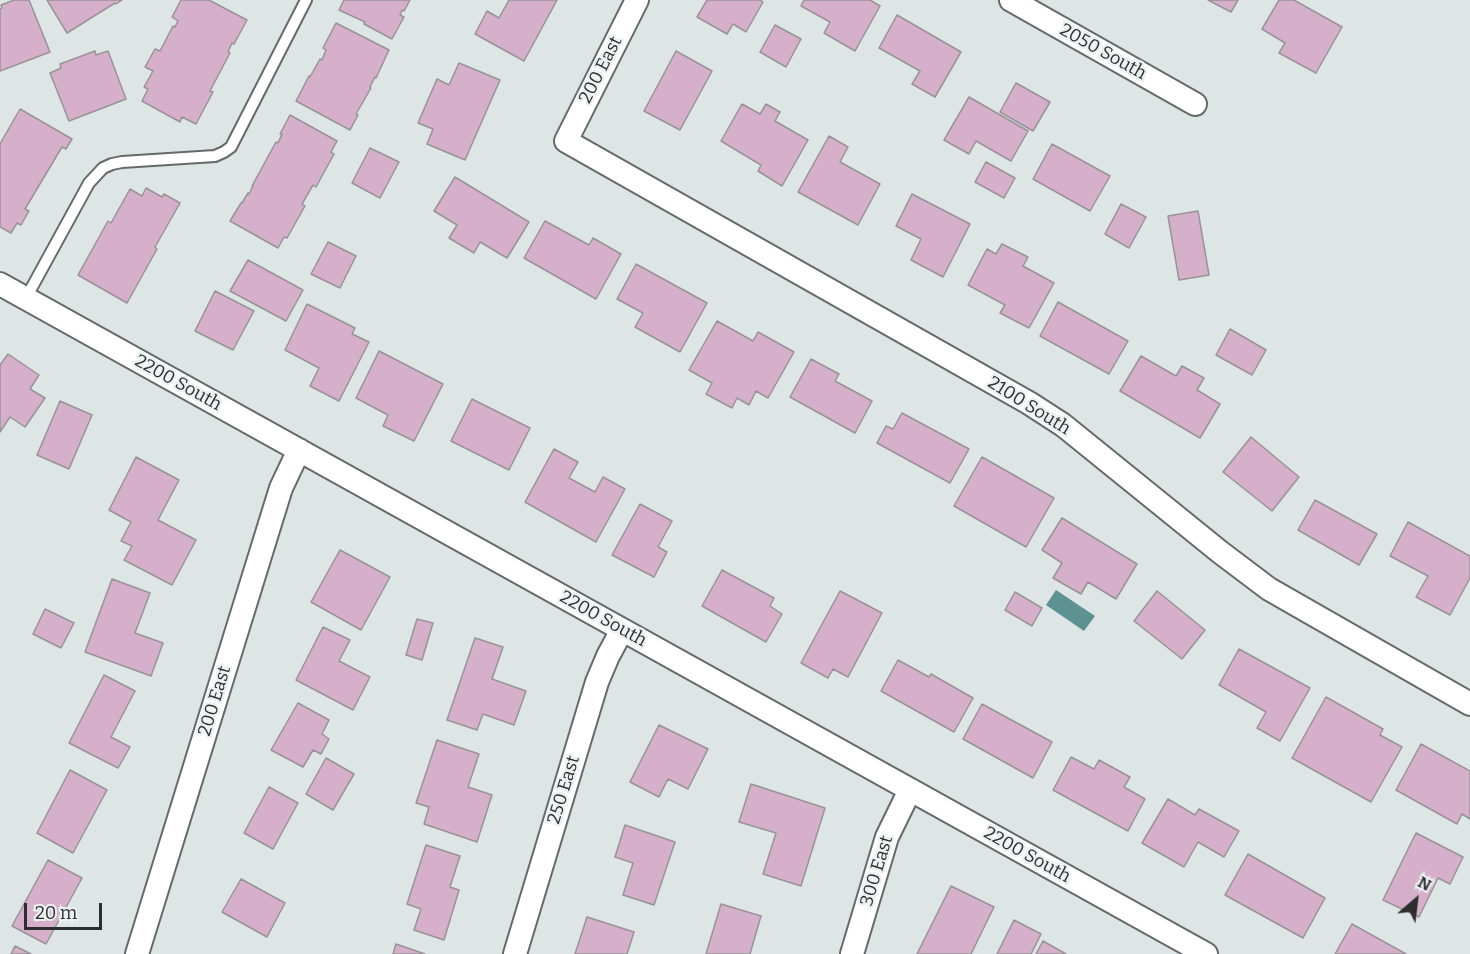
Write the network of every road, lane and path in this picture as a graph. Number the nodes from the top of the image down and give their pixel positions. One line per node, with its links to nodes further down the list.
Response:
1 (306, 0): 7 (lane)
2 (637, 0): 5 (street, 200 East)
3 (1011, 0): 4 (street, 2050 South)
4 (1195, 104)
5 (566, 141): 10 (street, 2100 South)
6 (0, 284): 7 (street, 2200 South)
7 (26, 298): 8 (street, 2200 South)
8 (299, 450): 9 (street, 2200 South); 12 (street, 200 East)
9 (622, 630): 11 (street, 2200 South); 13 (street, 250 East)
10 (1470, 704)
11 (910, 790): 14 (street, 300 East); 15 (street, 2200 South)
12 (137, 954)
13 (515, 954)
14 (852, 954)
15 (1206, 954)

